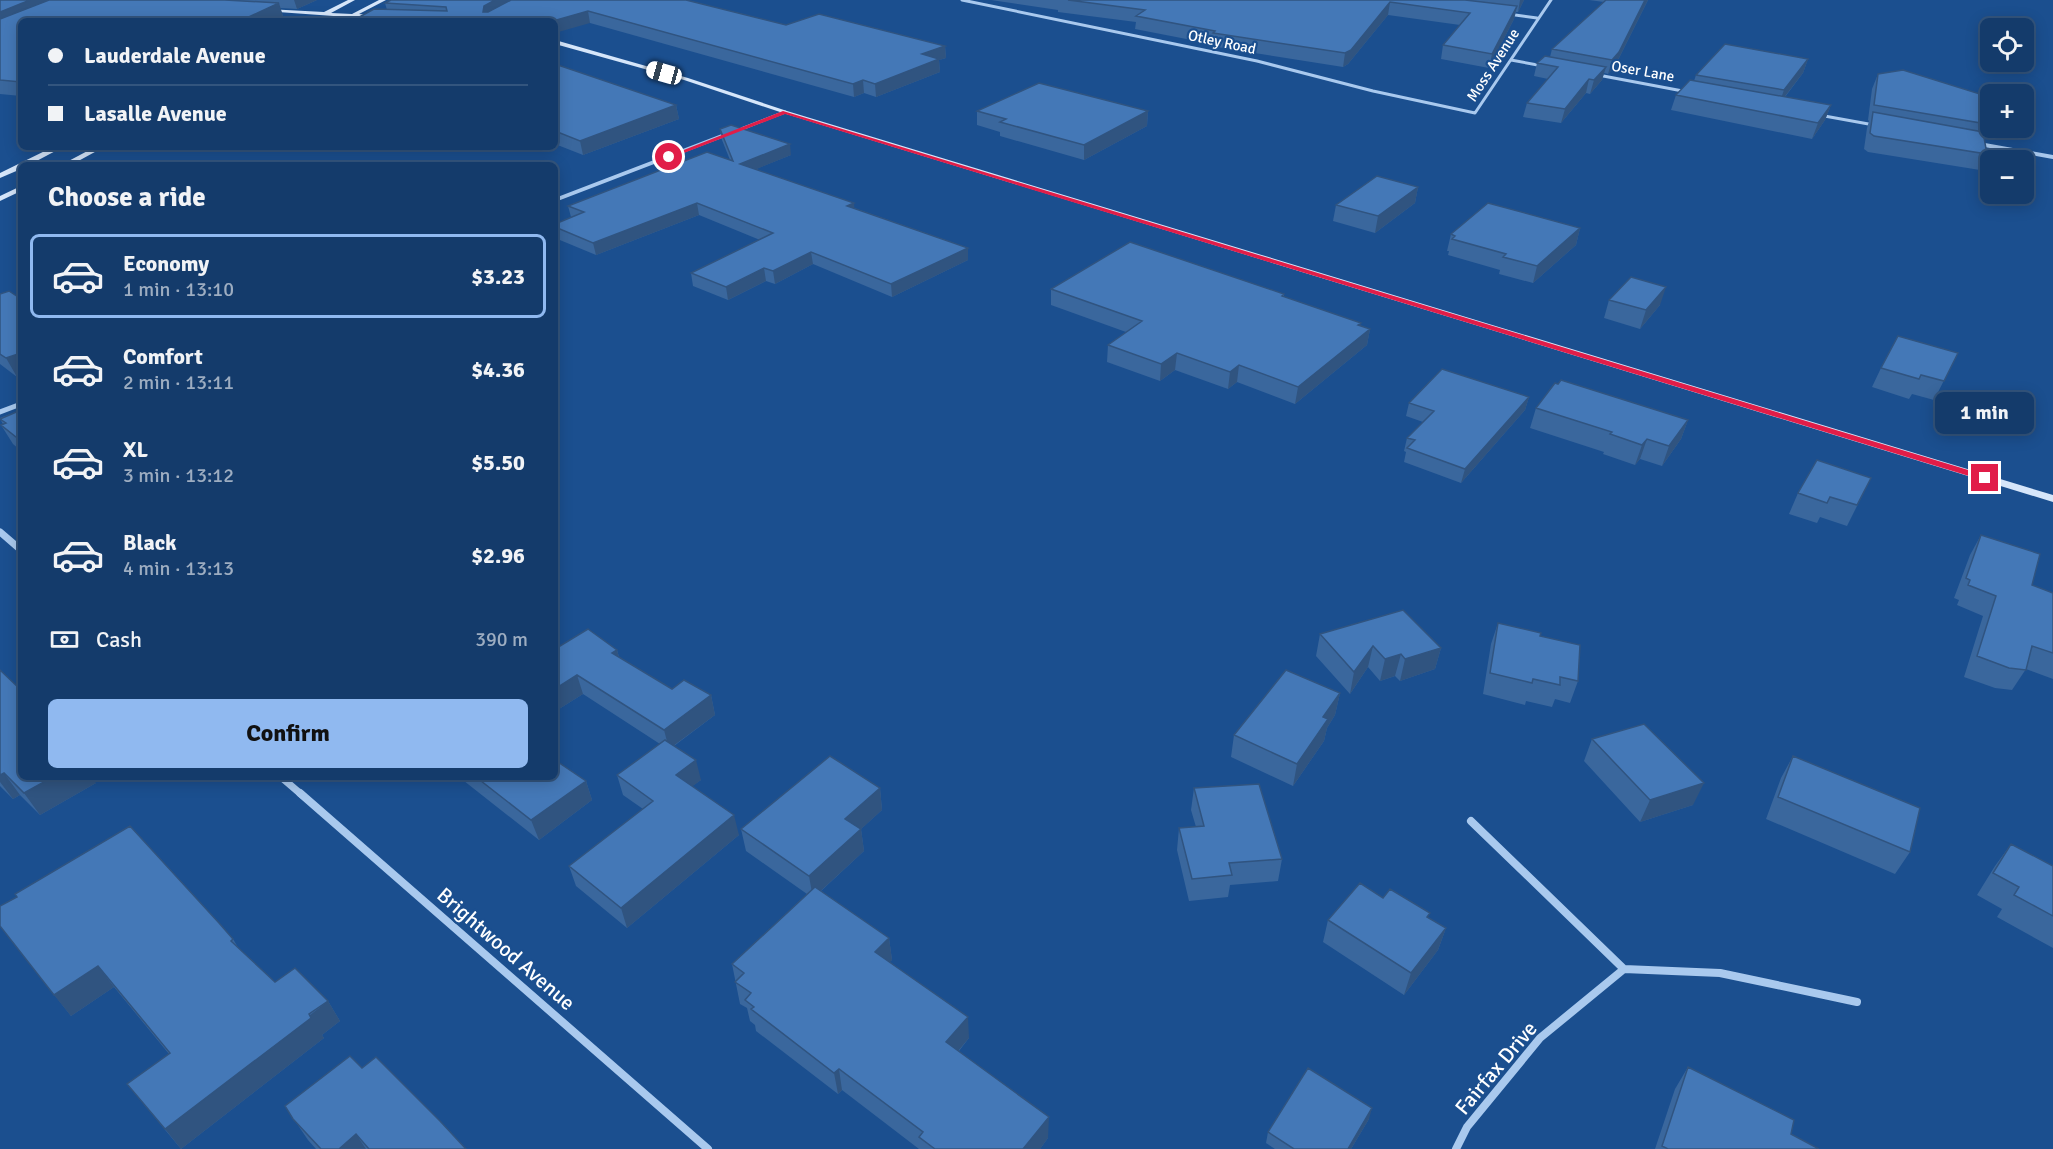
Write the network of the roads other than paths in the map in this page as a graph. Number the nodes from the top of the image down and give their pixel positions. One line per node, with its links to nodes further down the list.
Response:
1 (352, 0): 7 (main road)
2 (383, 0): 8 (main road)
3 (962, 0): 19 (street, Otley Road)
4 (1551, 0): 12 (street, Moss Avenue)
5 (254, 11): 7 (main road)
6 (1502, 14): 12 (street)
7 (323, 15): 8 (main road); 9 (main road)
8 (351, 16): 10 (main road); 11 (main road)
9 (316, 18)
10 (347, 18)
11 (378, 18)
12 (1537, 18): 14 (street, Moss Avenue)
13 (558, 43): 18 (main road)
14 (1511, 60): 15 (street); 19 (street, Moss Avenue)
15 (1547, 66)
16 (1594, 75): 17 (street, Oser Lane)
17 (1688, 92)
18 (785, 112): 32 (street); 35 (main road)
19 (1475, 113)
20 (1818, 115): 21 (street)
21 (1876, 126)
22 (1971, 143): 25 (street)
23 (53, 150): 26 (main road)
24 (94, 150): 27 (main road)
25 (2053, 158)
26 (28, 162)
27 (71, 162)
28 (18, 167): 29 (main road)
29 (0, 176)
30 (18, 190): 31 (main road)
31 (0, 199)
32 (558, 199)
33 (18, 405): 34 (street)
34 (0, 412)
35 (2053, 499)
36 (0, 532): 37 (street)
37 (18, 547)
38 (284, 780): 42 (street, Brightwood Avenue)
39 (1471, 821): 40 (street)
40 (1624, 969): 41 (street); 43 (street, Fairfax Drive)
41 (1857, 1002)
42 (708, 1149)
43 (1456, 1149)

